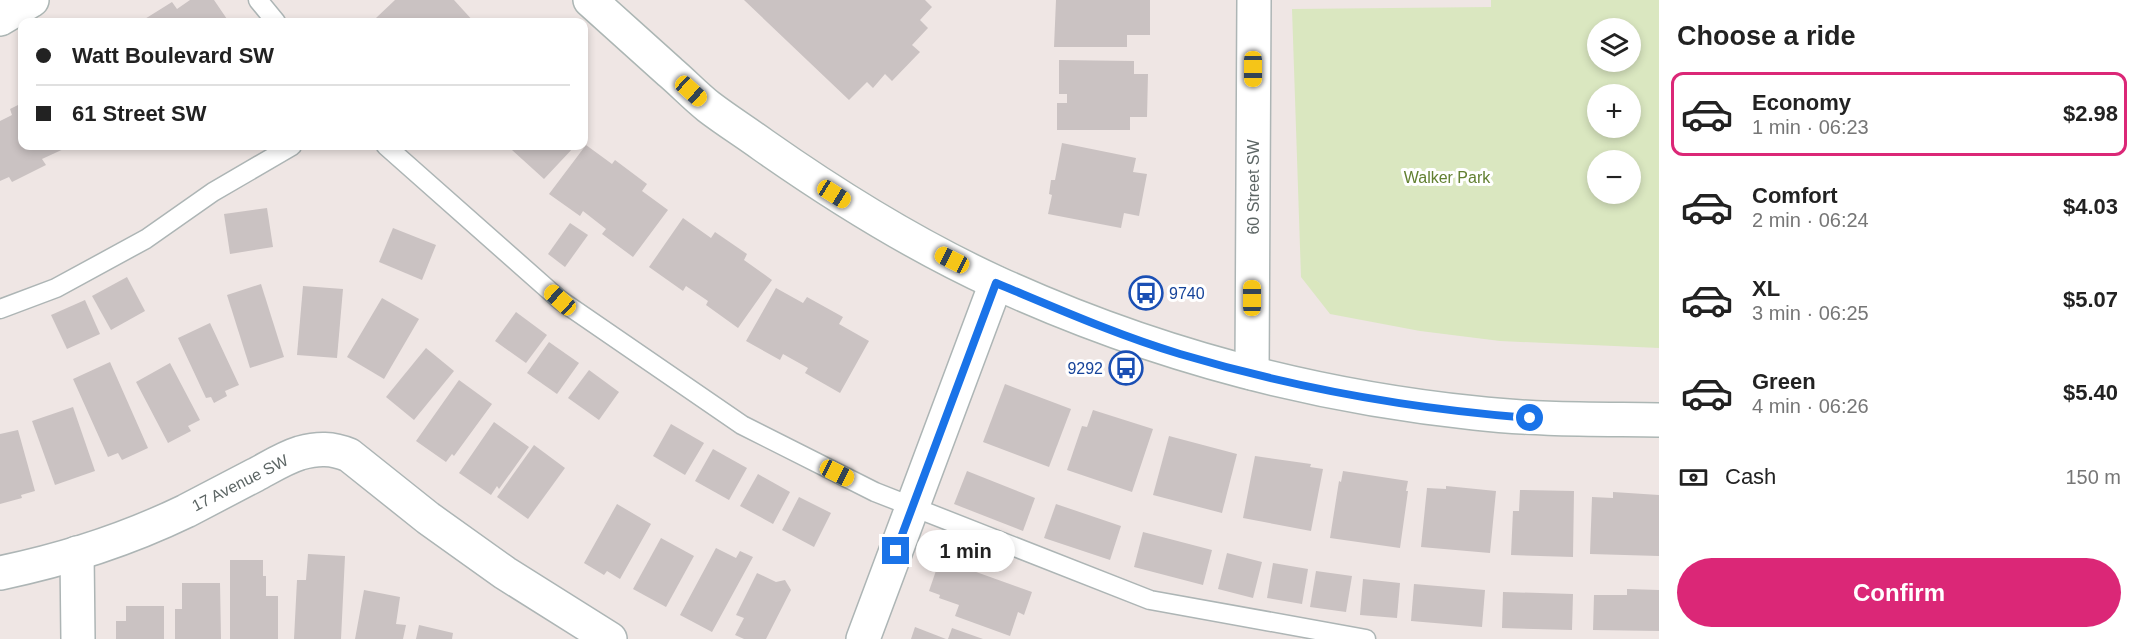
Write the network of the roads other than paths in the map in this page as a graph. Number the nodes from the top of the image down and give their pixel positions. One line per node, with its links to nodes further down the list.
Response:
1 (32, 0): 6 (street)
2 (258, 0): 5 (lane)
3 (591, 0): 9 (street)
4 (1254, 0): 11 (street, 60 Street SW)
5 (273, 18)
6 (0, 19)
7 (285, 150): 10 (lane)
8 (391, 150): 13 (lane)
9 (996, 283): 11 (street); 13 (street)
10 (0, 309)
11 (1252, 373): 12 (street)
12 (1659, 420)
13 (912, 507): 18 (street); 19 (lane)
14 (77, 553): 15 (street, 17 Avenue SW); 16 (street); 17 (street, 17 Avenue SW)
15 (0, 573)
16 (78, 639)
17 (610, 639)
18 (863, 639)
19 (1366, 639)

